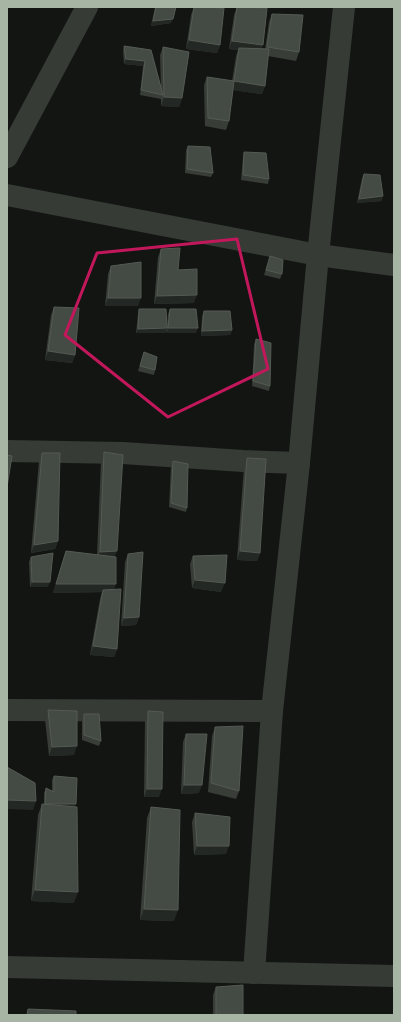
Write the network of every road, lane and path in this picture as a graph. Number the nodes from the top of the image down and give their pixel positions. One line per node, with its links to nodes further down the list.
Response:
1 (87, 7): 3 (street)
2 (344, 7): 5 (street)
3 (7, 157)
4 (7, 195): 5 (street)
5 (318, 255): 6 (street); 8 (street)
6 (394, 264)
7 (7, 451): 8 (street)
8 (299, 463): 10 (street)
9 (7, 710): 10 (street)
10 (272, 711): 12 (street)
11 (7, 967): 12 (street)
12 (254, 973): 13 (street)
13 (394, 976)

